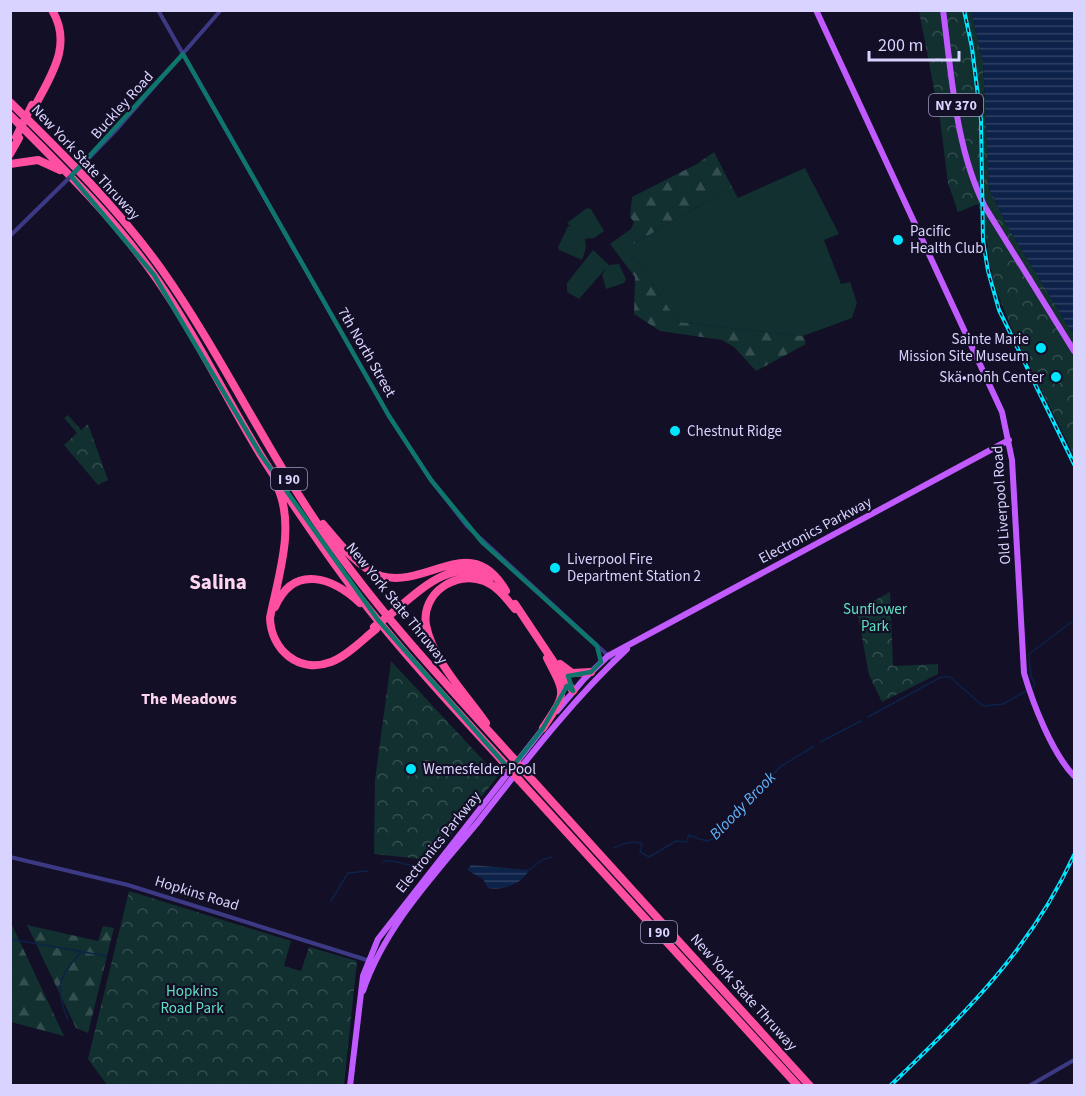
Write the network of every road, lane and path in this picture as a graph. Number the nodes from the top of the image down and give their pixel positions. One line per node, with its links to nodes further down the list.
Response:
1 (50, 10): 9 (highway, bridge)
2 (158, 10): 6 (street, 7th North Street)
3 (221, 10): 6 (street, Buckley Road)
4 (816, 10): 16 (main road, Old Liverpool Road)
5 (943, 10): 15 (main road, NY 370)
6 (183, 54): 14 (street, Buckley Road, bridge); 23 (street, 7th North Street)
7 (10, 102): 18 (highway, New York State Thruway / I 90)
8 (10, 116): 13 (highway, New York State Thruway / I 90)
9 (17, 137): 10 (highway); 11 (highway)
10 (10, 147)
11 (10, 154)
12 (10, 164): 13 (highway)
13 (85, 192): 17 (highway, New York State Thruway / I 90)
14 (10, 236)
15 (1074, 351)
16 (1009, 440): 25 (main road, Electronics Parkway); 32 (main road, Old Liverpool Road)
17 (261, 455): 22 (highway, New York State Thruway / I 90); 22 (highway)
18 (293, 486): 19 (highway); 31 (highway, New York State Thruway / I 90)
19 (506, 591): 21 (highway); 24 (highway)
20 (515, 609): 21 (highway); 24 (highway); 31 (highway)
21 (391, 615): 22 (highway, bridge)
22 (376, 626): 22 (highway); 38 (highway, New York State Thruway / I 90, bridge)
23 (597, 646): 25 (street, 7th North Street); 26 (street)
24 (542, 647): 26 (highway); 27 (highway); 29 (highway)
25 (611, 659): 26 (main road, Electronics Parkway); 28 (main road, Electronics Parkway)
26 (596, 667): 27 (main road, Electronics Parkway); 28 (main road)
27 (573, 691): 28 (main road); 29 (main road, Electronics Parkway); 30 (main road)
28 (578, 699): 30 (main road, Electronics Parkway)
29 (543, 729): 34 (main road, Electronics Parkway)
30 (538, 747): 34 (main road, Electronics Parkway)
31 (505, 749): 39 (highway, New York State Thruway / I 90, bridge)
32 (1074, 776)
33 (10, 857): 35 (street, Hopkins Road)
34 (412, 898): 35 (main road, Electronics Parkway); 35 (main road, Electronics Parkway)
35 (371, 961): 37 (main road)
36 (1074, 1060): 40 (street)
37 (350, 1086)
38 (798, 1086)
39 (810, 1086)
40 (1029, 1086)

